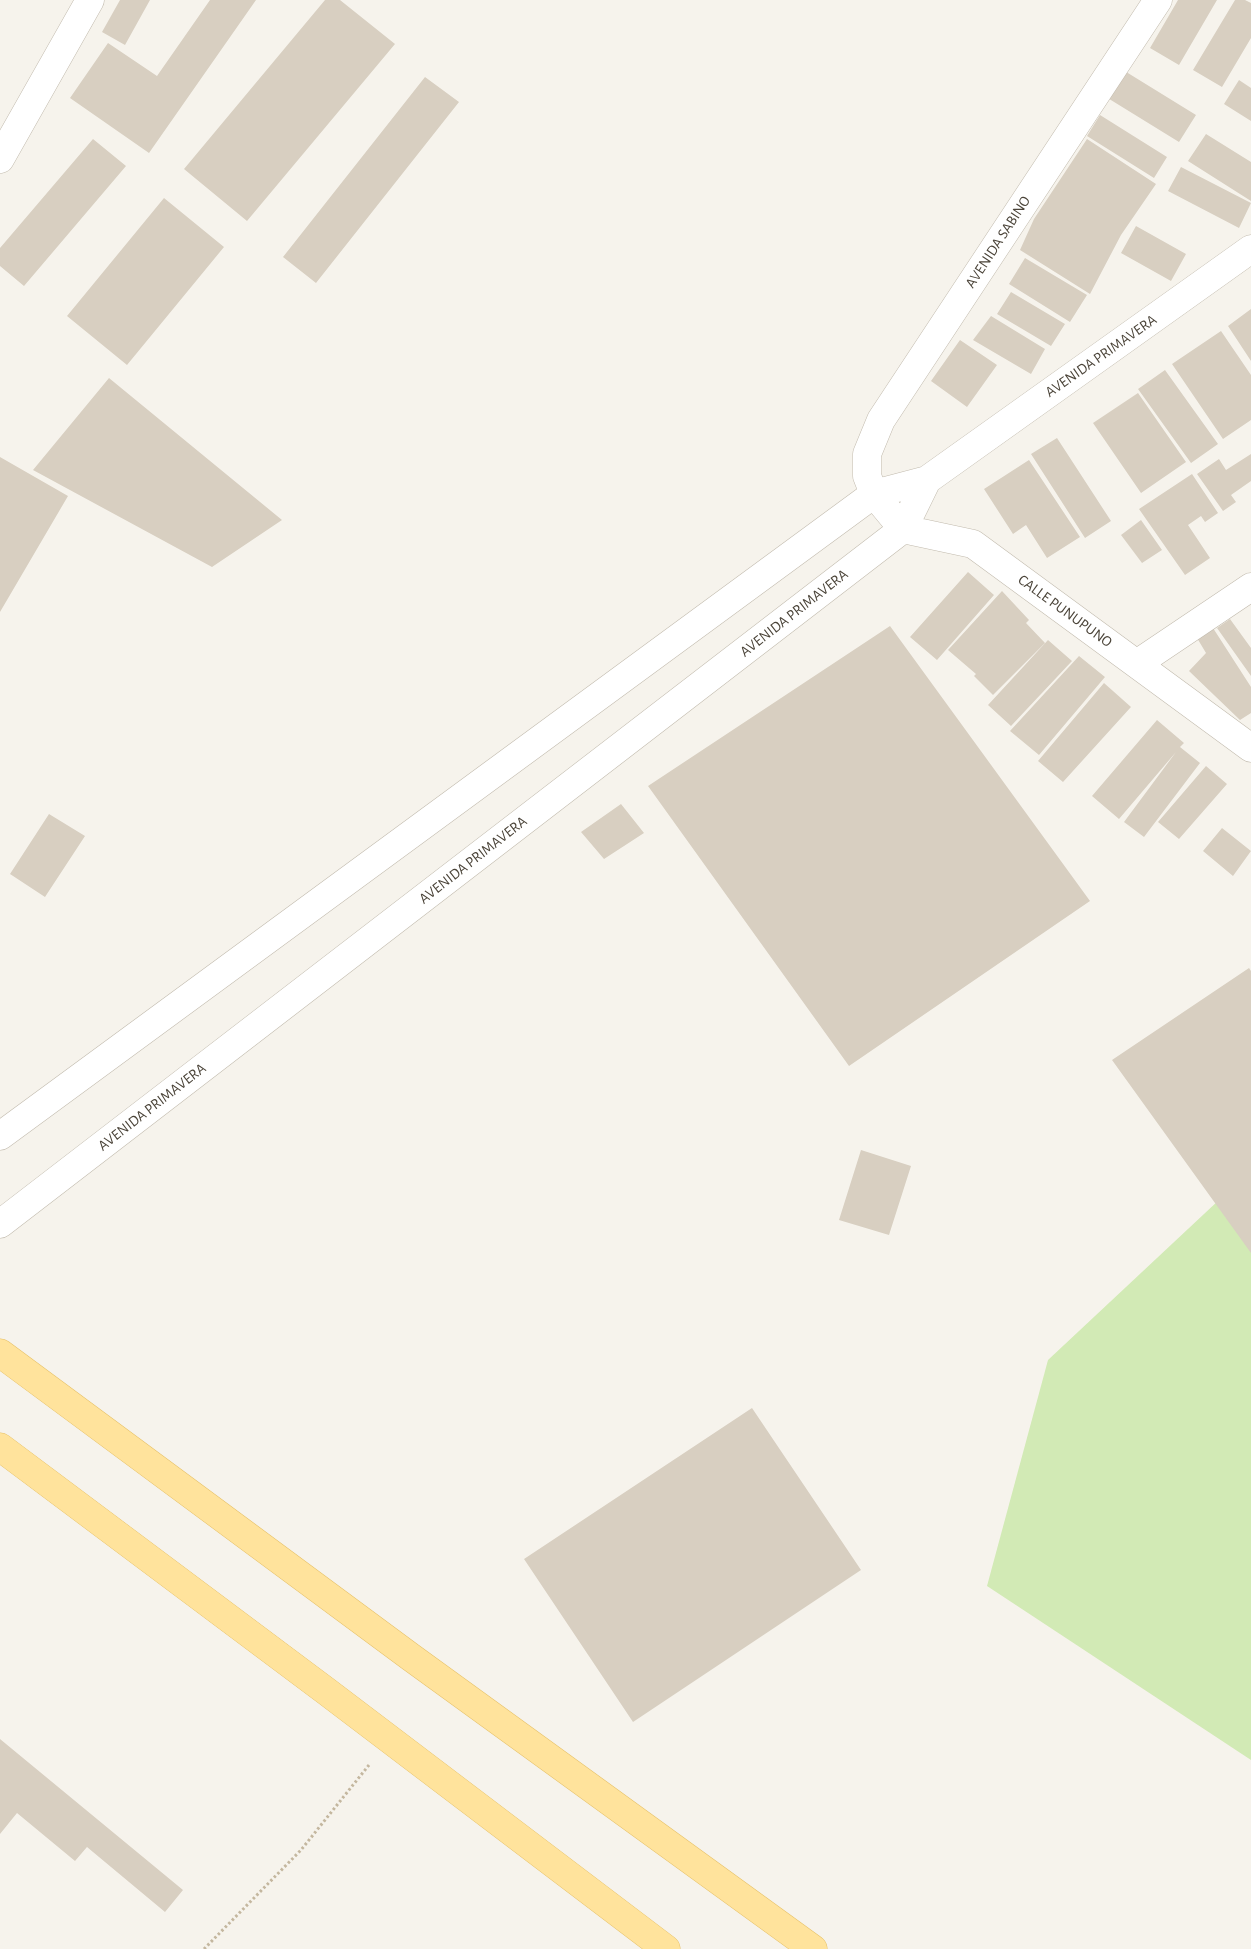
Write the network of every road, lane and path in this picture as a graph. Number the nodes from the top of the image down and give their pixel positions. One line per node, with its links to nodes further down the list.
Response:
1 (90, 0): 3 (street)
2 (1158, 0): 6 (street, AVENIDA SABINO)
3 (0, 159)
4 (1251, 249): 5 (street, AVENIDA PRIMAVERA)
5 (927, 480): 6 (street, AVENIDA PRIMAVERA); 7 (street, AVENIDA PRIMAVERA)
6 (874, 494): 7 (street); 11 (street, AVENIDA PRIMAVERA)
7 (903, 529): 9 (street, CALLE PUNUPUNO); 12 (street, AVENIDA PRIMAVERA)
8 (1251, 587): 9 (street)
9 (1138, 663): 10 (street, CALLE PUNUPUNO)
10 (1251, 748)
11 (0, 1136)
12 (0, 1224)
13 (0, 1352): 18 (main road)
14 (0, 1447): 15 (main road)
15 (390, 1739): 16 (path); 17 (main road)
16 (204, 1949)
17 (666, 1949)
18 (813, 1949)

